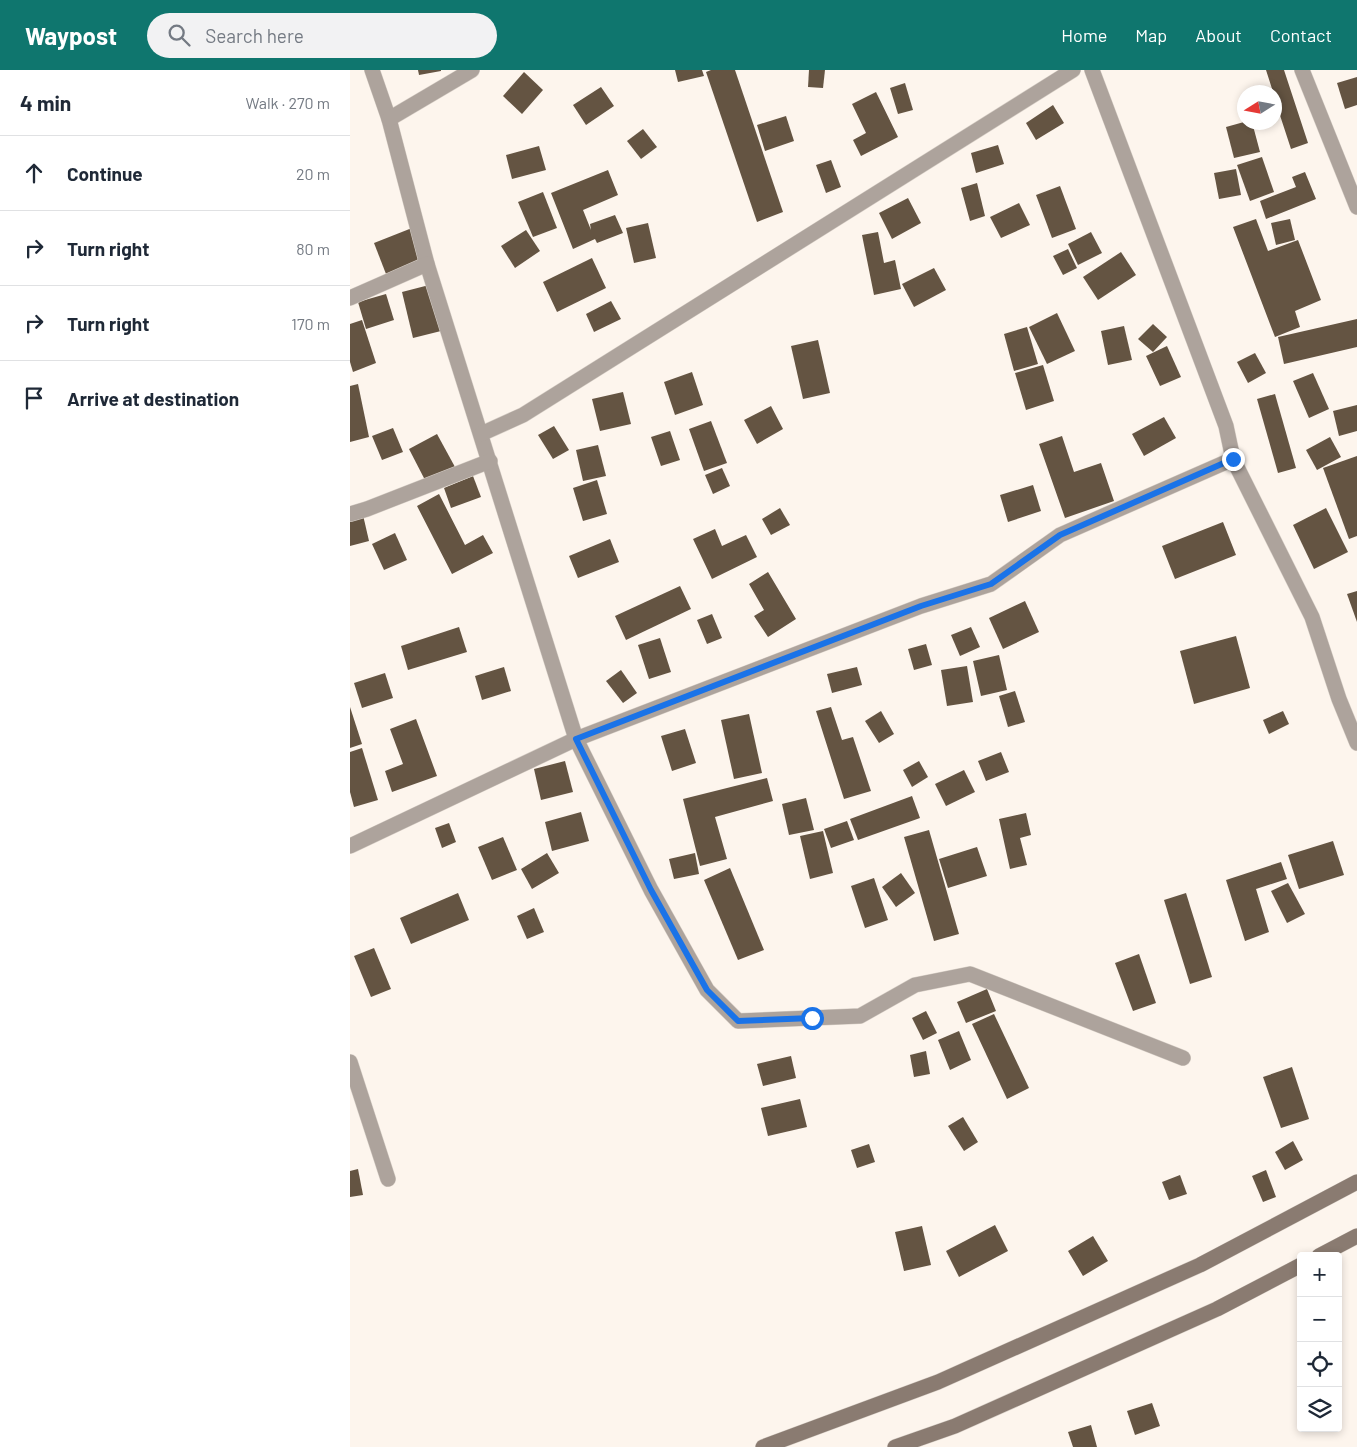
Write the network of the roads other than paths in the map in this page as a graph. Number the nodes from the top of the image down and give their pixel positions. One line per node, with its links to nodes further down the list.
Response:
1 (372, 70): 6 (street)
2 (472, 70): 6 (street)
3 (1073, 70): 10 (street)
4 (1092, 70): 11 (street)
5 (1302, 70): 7 (street)
6 (389, 119): 8 (street)
7 (1357, 207)
8 (427, 264): 9 (street); 10 (street)
9 (350, 298)
10 (481, 434): 12 (street)
11 (1233, 459): 14 (street); 15 (street)
12 (490, 461): 13 (street); 14 (street)
13 (350, 514)
14 (576, 739): 16 (street); 17 (street)
15 (1357, 743)
16 (350, 846)
17 (1183, 1058)
18 (350, 1062): 19 (street)
19 (388, 1179)
20 (1357, 1182): 25 (main road)
21 (1357, 1236): 22 (main road)
22 (1327, 1252)
23 (1297, 1267): 24 (main road)
24 (905, 1445)
25 (763, 1447)

